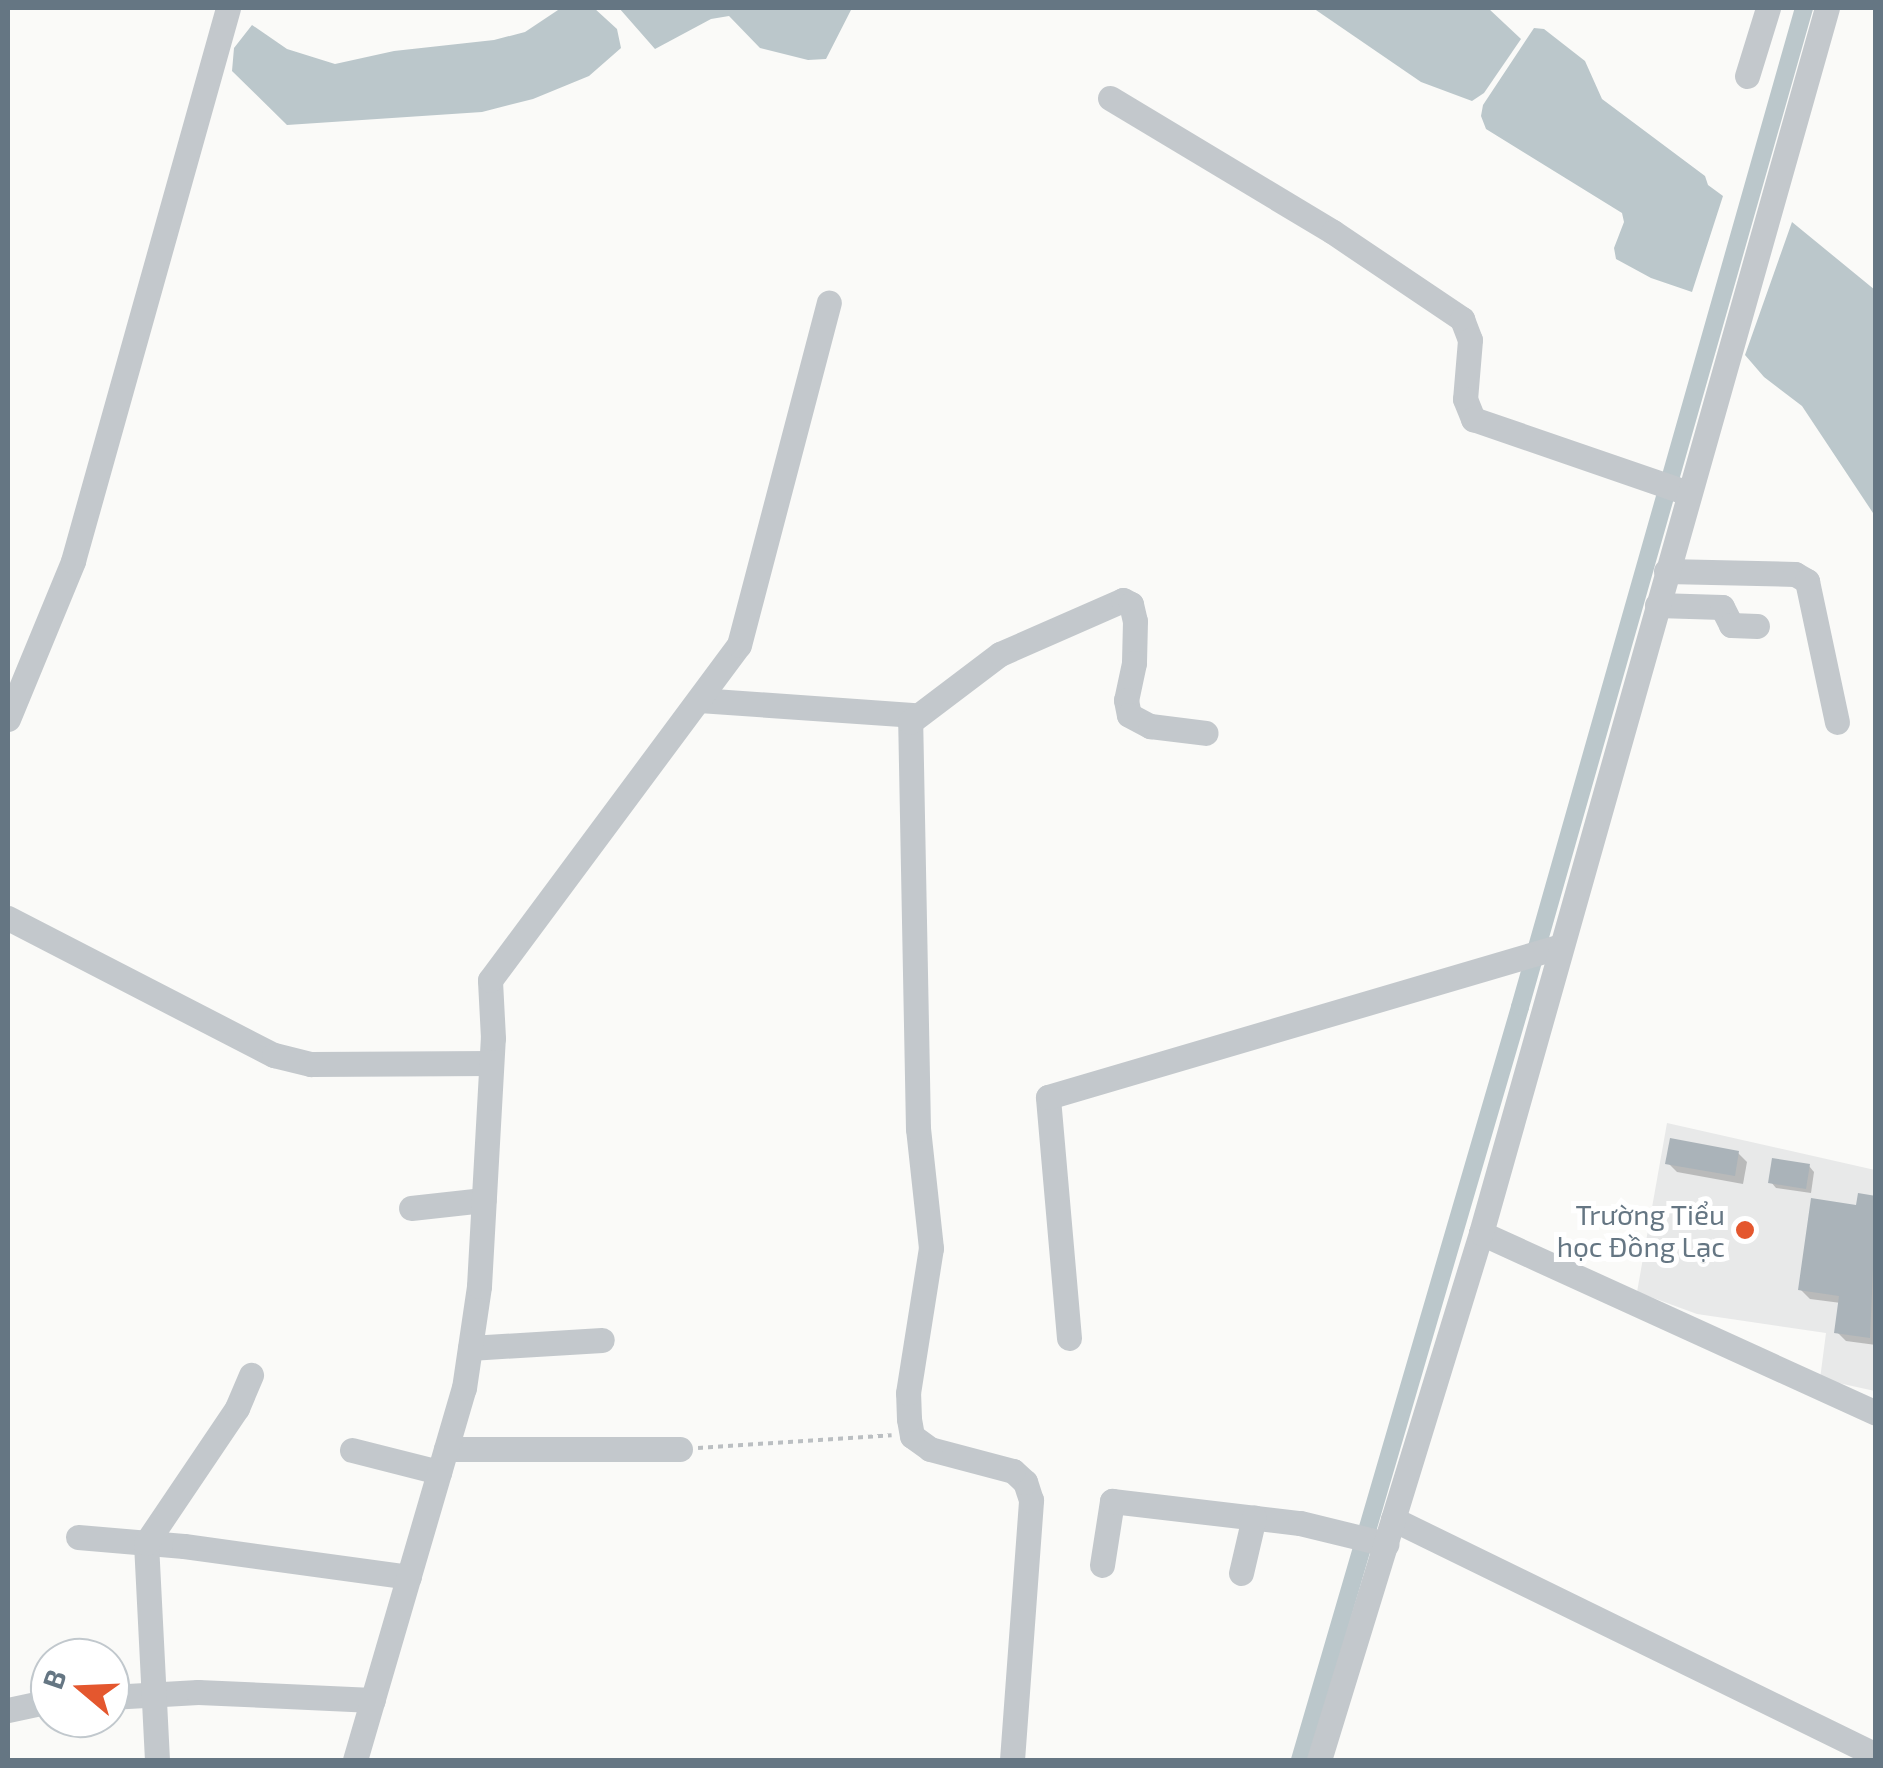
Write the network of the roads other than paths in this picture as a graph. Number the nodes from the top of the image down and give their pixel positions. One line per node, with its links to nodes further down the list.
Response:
1 (228, 8): 13 (street)
2 (1768, 8): 4 (street)
3 (1827, 8): 7 (street)
4 (1747, 76)
5 (1110, 98): 7 (street)
6 (830, 303): 11 (street)
7 (1675, 488): 8 (street)
8 (1666, 571): 9 (street); 14 (street)
9 (1656, 605): 10 (street); 17 (street)
10 (1757, 626)
11 (699, 700): 12 (street); 18 (street)
12 (915, 714): 15 (street); 43 (street)
13 (8, 719)
14 (1837, 722)
15 (1206, 732)
16 (8, 918): 18 (street)
17 (1561, 946): 21 (street); 22 (street)
18 (491, 1063): 19 (street)
19 (484, 1200): 20 (street); 24 (street)
20 (411, 1208)
21 (1481, 1234): 26 (street); 31 (street)
22 (1069, 1338)
23 (602, 1340): 24 (street)
24 (470, 1348): 29 (street)
25 (251, 1375): 33 (street)
26 (1876, 1413)
27 (352, 1450): 29 (street)
28 (680, 1450): 29 (street)
29 (442, 1461): 36 (street)
30 (1254, 1517): 31 (street); 34 (street); 35 (street)
31 (1389, 1532): 40 (street); 44 (street)
32 (78, 1536): 33 (street)
33 (146, 1543): 36 (street); 37 (street)
34 (1102, 1565)
35 (1242, 1573)
36 (409, 1577): 39 (street)
37 (157, 1694): 38 (street); 39 (street); 41 (street)
38 (130, 1696)
39 (373, 1700): 42 (street)
40 (1876, 1755)
41 (158, 1760)
42 (356, 1760)
43 (1012, 1760)
44 (1319, 1760)

